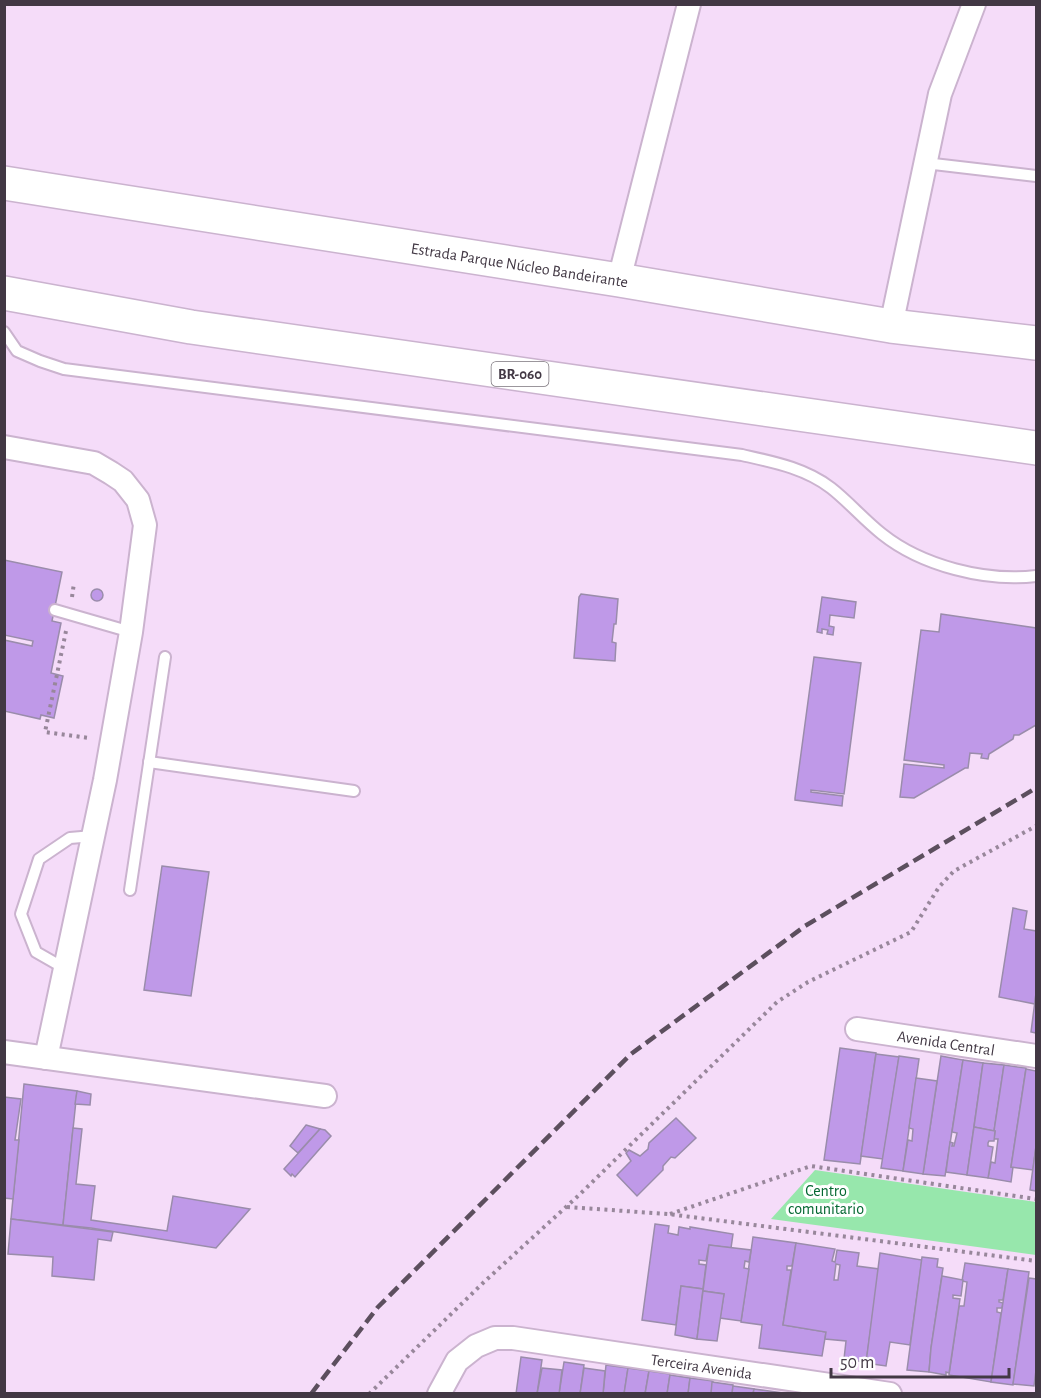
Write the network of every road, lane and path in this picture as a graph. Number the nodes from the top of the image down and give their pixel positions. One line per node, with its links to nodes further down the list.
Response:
1 (689, 4): 6 (street)
2 (974, 4): 3 (street)
3 (925, 163): 4 (lane); 8 (street)
4 (1036, 176)
5 (4, 183): 6 (highway, Estrada Parque Núcleo Bandeirante)
6 (619, 280): 8 (highway, Estrada Parque Núcleo Bandeirante)
7 (4, 293): 12 (highway, BR-060)
8 (891, 326): 10 (highway, Estrada Parque Núcleo Bandeirante)
9 (4, 332): 13 (lane)
10 (1036, 343)
11 (4, 447): 17 (street)
12 (1036, 448)
13 (1036, 576)
14 (74, 583): 16 (path)
15 (55, 610): 16 (lane)
16 (69, 614): 17 (lane); 19 (path)
17 (131, 632): 23 (street)
18 (165, 657): 20 (lane)
19 (88, 738)
20 (149, 762): 21 (lane); 24 (lane)
21 (354, 791)
22 (1036, 826): 32 (path)
23 (93, 836): 25 (street); 25 (lane)
24 (130, 890)
25 (64, 968): 29 (street)
26 (857, 1029): 28 (street, Avenida Central)
27 (4, 1052): 29 (street)
28 (1036, 1056)
29 (46, 1058): 30 (street)
30 (325, 1096)
31 (1036, 1199): 33 (path)
32 (567, 1207): 33 (path); 35 (path)
33 (668, 1214): 34 (path)
34 (1036, 1261)
35 (369, 1394)
36 (439, 1394): 37 (street, Terceira Avenida)
37 (890, 1394)

